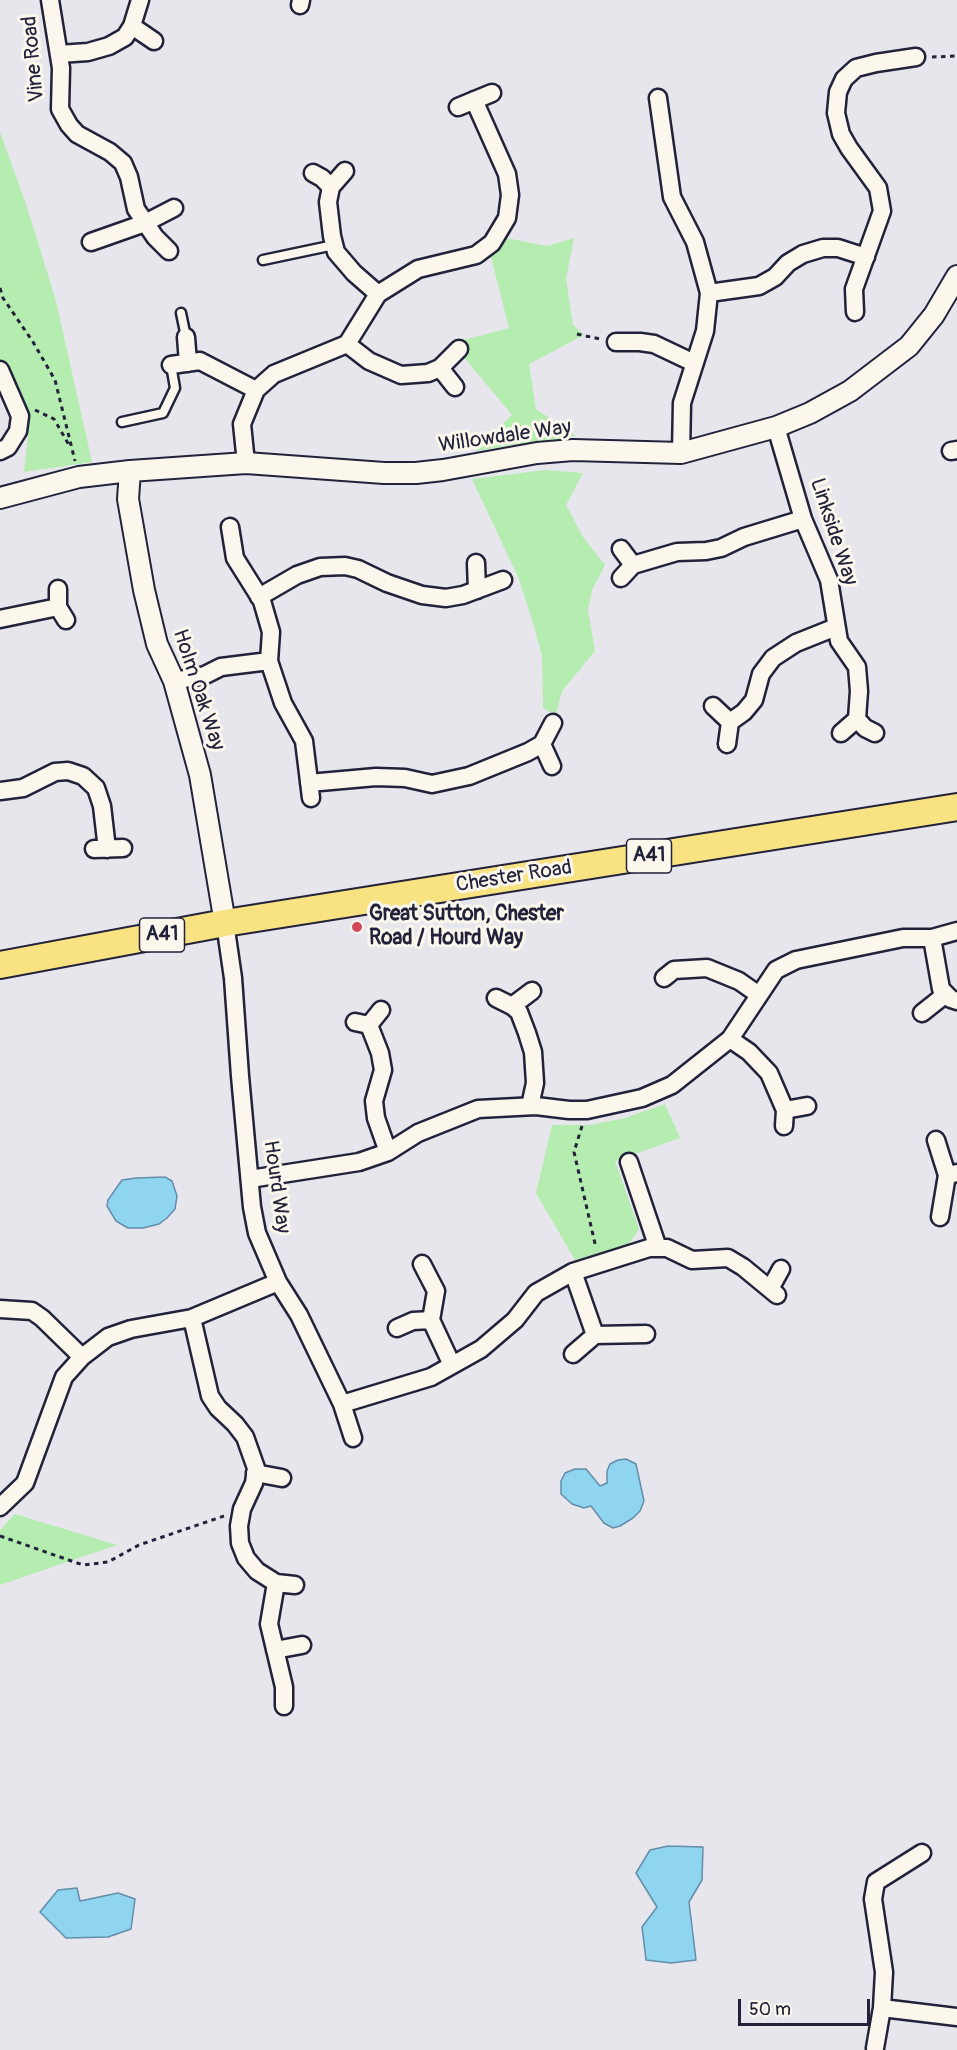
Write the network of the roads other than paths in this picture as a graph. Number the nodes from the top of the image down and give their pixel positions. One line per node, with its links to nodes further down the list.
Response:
1 (50, 0): 5 (street, Vine Road)
2 (140, 0): 3 (street)
3 (132, 26): 4 (street); 5 (street)
4 (154, 41)
5 (59, 54): 15 (street, Vine Road)
6 (916, 57): 19 (street)
7 (492, 93): 9 (street)
8 (658, 98): 22 (street)
9 (474, 100): 10 (street); 23 (street)
10 (458, 107)
11 (345, 171): 13 (street)
12 (313, 173): 13 (street)
13 (332, 187): 17 (street)
14 (174, 208): 15 (street)
15 (145, 223): 16 (street); 18 (street, Vine Road)
16 (91, 242)
17 (334, 245): 20 (lane); 23 (street)
18 (169, 251)
19 (866, 257): 22 (street); 24 (street)
20 (263, 260)
21 (957, 276): 38 (street, Willowdale Way)
22 (709, 293): 31 (street)
23 (378, 294): 28 (street)
24 (855, 312)
25 (181, 313): 26 (lane)
26 (186, 337): 30 (street)
27 (616, 342): 31 (street)
28 (347, 344): 33 (street); 36 (street)
29 (459, 349): 33 (street)
30 (188, 363): 32 (street); 36 (street)
31 (694, 363): 40 (street)
32 (171, 365): 37 (lane)
33 (440, 368): 35 (street)
34 (0, 370): 39 (street)
35 (455, 387)
36 (256, 390): 41 (street)
37 (122, 422)
38 (776, 427): 40 (street, Willowdale Way); 44 (street, Linkside Way)
39 (0, 451)
40 (681, 453): 41 (street, Willowdale Way)
41 (246, 463): 42 (street, Willowdale Way)
42 (130, 471): 43 (street, Willowdale Way); 57 (street, Holm Oak Way)
43 (0, 498)
44 (803, 519): 48 (street); 55 (street, Linkside Way)
45 (230, 527): 53 (street)
46 (621, 549): 48 (street)
47 (476, 563): 52 (street)
48 (633, 565): 49 (street)
49 (621, 578)
50 (503, 580): 52 (street)
51 (58, 589): 54 (street)
52 (477, 590): 53 (street)
53 (259, 597): 56 (street)
54 (0, 619)
55 (836, 627): 59 (street, Linkside Way); 60 (street)
56 (269, 660): 57 (street); 64 (street)
57 (174, 681): 70 (street, Holm Oak Way)
58 (713, 706): 60 (street)
59 (857, 719): 62 (street); 63 (street)
60 (730, 722): 65 (street)
61 (554, 723): 64 (street)
62 (841, 733)
63 (875, 733)
64 (542, 744): 66 (street)
65 (727, 744)
66 (552, 766)
67 (0, 791): 69 (street)
68 (957, 807): 70 (main road, Chester Road / A41)
69 (108, 848)
70 (225, 923): 73 (main road, Chester Road / A41); 89 (street, Hourd Way)
71 (957, 931): 72 (street)
72 (932, 938): 76 (street); 77 (street)
73 (0, 965)
74 (670, 968): 76 (street)
75 (532, 991): 79 (street)
76 (759, 995): 82 (street)
77 (952, 997): 81 (street)
78 (496, 998): 79 (street)
79 (512, 1006): 83 (street)
80 (381, 1010): 86 (street)
81 (922, 1012)
82 (730, 1039): 83 (street); 84 (street)
83 (530, 1106): 86 (street)
84 (807, 1106)
85 (936, 1140): 88 (street)
86 (388, 1152): 89 (street)
87 (629, 1162): 91 (street)
88 (952, 1174): 90 (street)
89 (250, 1179): 95 (street, Hourd Way)
90 (940, 1217)
91 (658, 1248): 93 (street); 94 (street)
92 (422, 1264): 98 (street)
93 (781, 1269)
94 (573, 1272): 101 (street); 104 (street)
95 (278, 1282): 97 (street); 105 (street, Hourd Way)
96 (0, 1309): 103 (street)
97 (192, 1318): 103 (street); 107 (street)
98 (431, 1320): 99 (street); 104 (street)
99 (397, 1328)
100 (646, 1334): 101 (street)
101 (595, 1335): 102 (street)
102 (573, 1354)
103 (81, 1357): 109 (street)
104 (452, 1365): 105 (street)
105 (342, 1404): 106 (street, Hourd Way)
106 (353, 1438)
107 (255, 1473): 108 (street); 110 (street)
108 (282, 1478)
109 (0, 1507)
110 (276, 1583): 111 (street); 113 (street)
111 (296, 1585)
112 (302, 1645): 113 (street)
113 (275, 1650): 114 (street)
114 (284, 1706)
115 (922, 1852): 116 (street)
116 (882, 2008): 117 (street); 118 (street)
117 (957, 2017)
118 (875, 2048)

